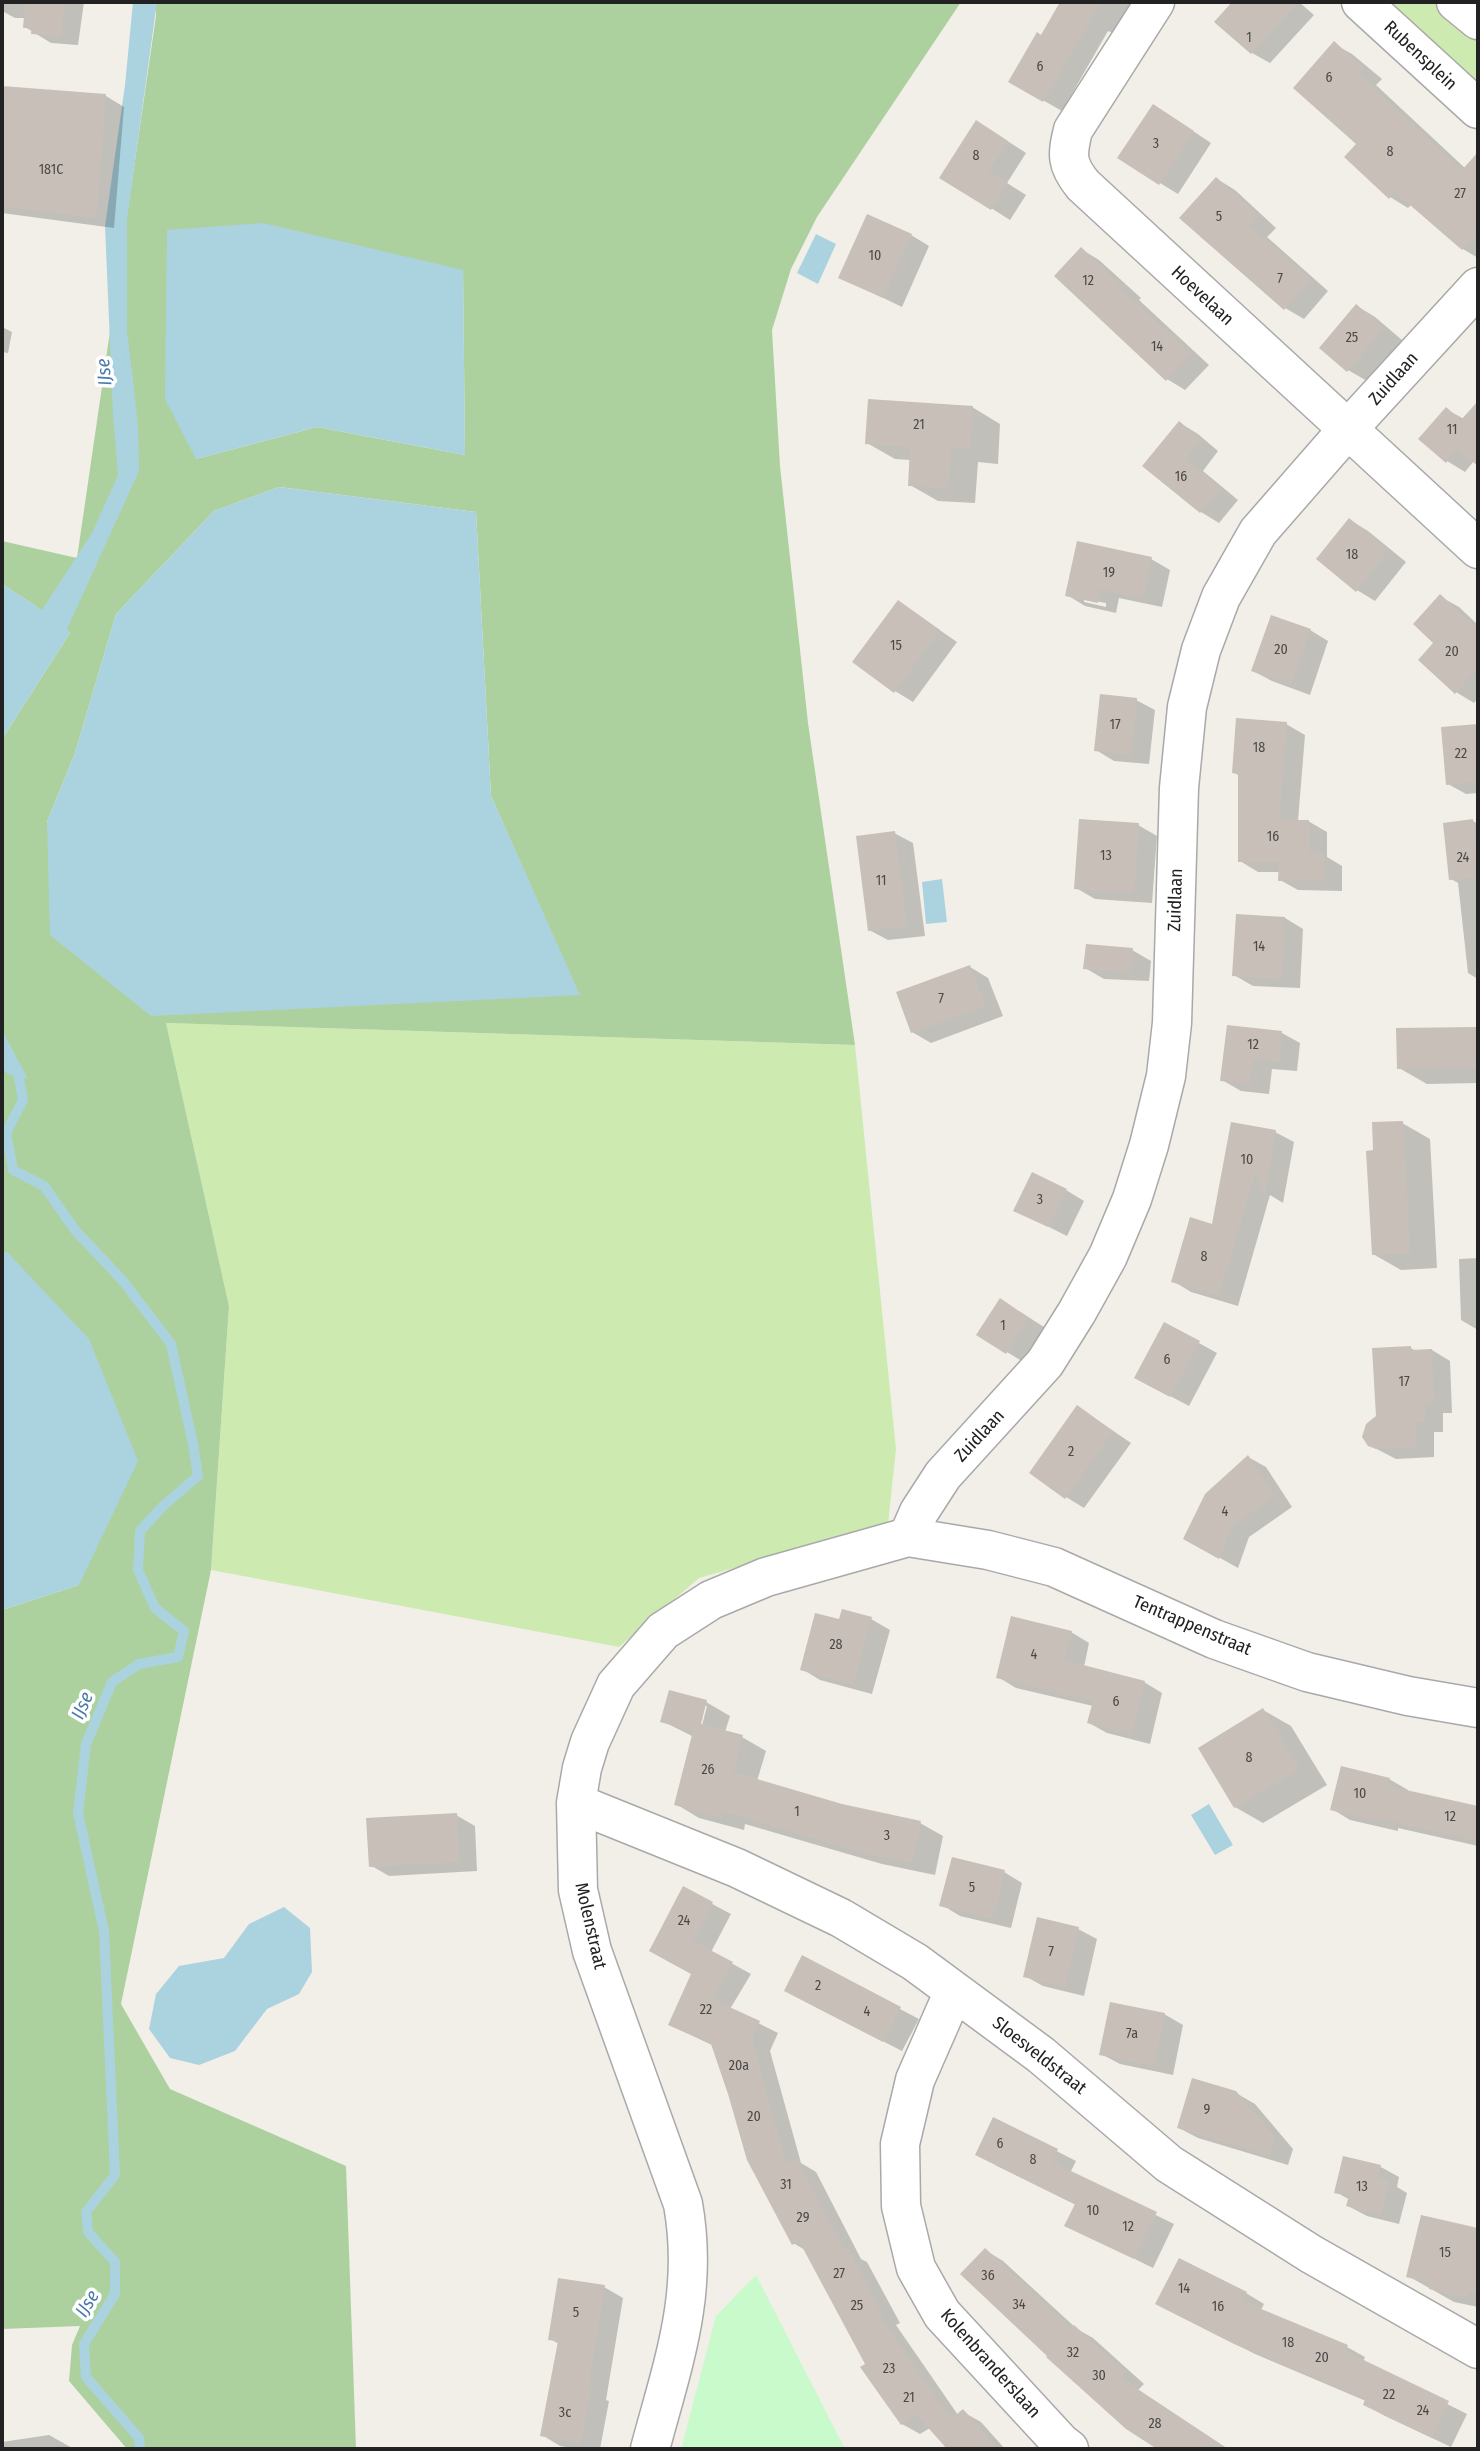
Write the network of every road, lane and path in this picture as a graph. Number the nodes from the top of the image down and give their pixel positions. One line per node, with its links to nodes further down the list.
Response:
1 (1155, 2): 7 (street, Hoevelaan)
2 (1362, 2): 5 (street, Rubensplein)
3 (1456, 2): 4 (street)
4 (1478, 20)
5 (1478, 109)
6 (1478, 287): 7 (street, Zuidlaan)
7 (1347, 430): 8 (street, Hoevelaan); 9 (street, Zuidlaan)
8 (1478, 549)
9 (908, 1537): 10 (street, Tentrappenstraat); 11 (street, Molenstraat)
10 (1478, 1709)
11 (576, 1804): 12 (street, Sloesveldstraat); 14 (street, Molenstraat)
12 (954, 1991): 13 (street, Sloesveldstraat); 15 (street, Kolenbranderslaan)
13 (1478, 2349)
14 (650, 2449)
15 (1069, 2449)

